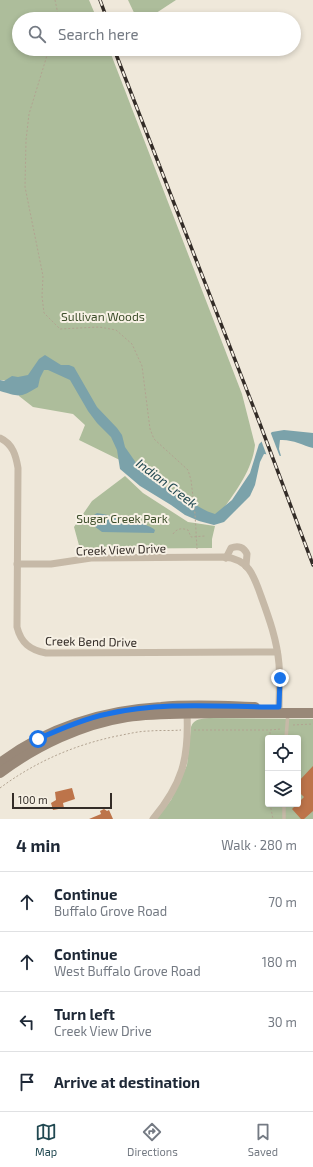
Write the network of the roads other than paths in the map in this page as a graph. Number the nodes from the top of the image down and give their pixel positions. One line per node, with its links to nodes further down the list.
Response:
1 (0, 438): 3 (street, Creek Bend Drive)
2 (226, 558): 3 (street, Creek View Drive); 4 (street, Creek View Drive); 4 (street)
3 (18, 564): 5 (street, Creek Bend Drive)
4 (246, 566): 5 (street)
5 (277, 652): 7 (street)
6 (313, 707): 7 (main road)
7 (282, 711): 8 (main road); 9 (main road); 10 (main road); 11 (lane)
8 (313, 713)
9 (187, 714): 10 (main road); 14 (street)
10 (101, 720): 12 (main road)
11 (286, 735)
12 (2, 764)
13 (284, 807): 15 (lane)
14 (153, 819)
15 (284, 819)

